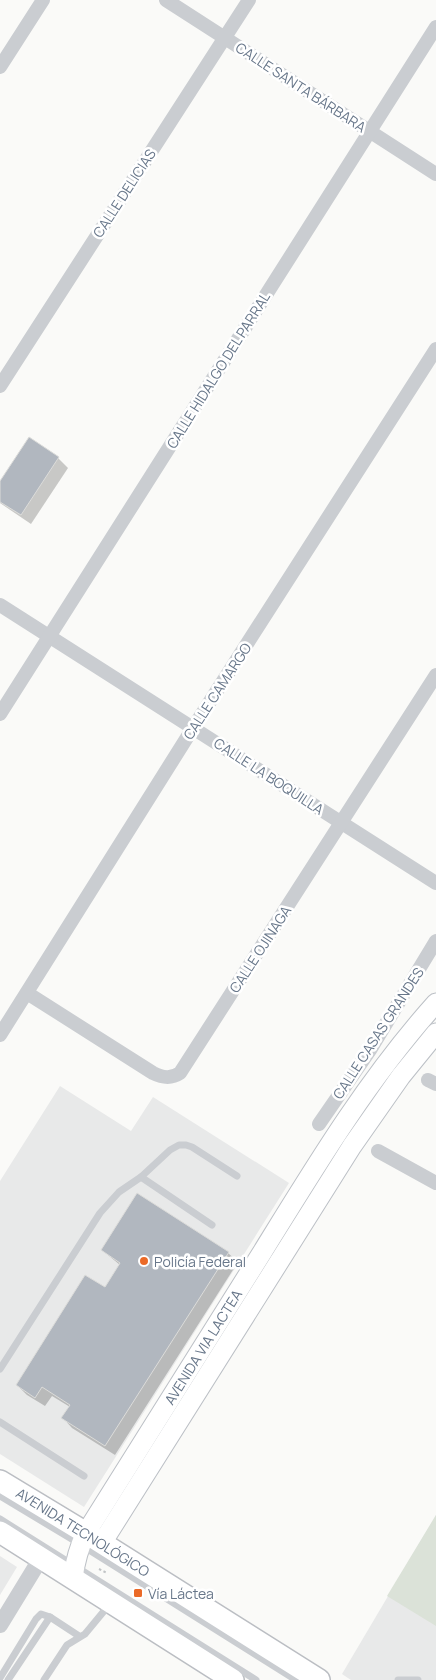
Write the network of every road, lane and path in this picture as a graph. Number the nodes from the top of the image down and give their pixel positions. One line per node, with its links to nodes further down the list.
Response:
1 (43, 0): 6 (street)
2 (166, 0): 5 (street, CALLE SANTA BÁRBARA)
3 (249, 0): 5 (street, CALLE DELICIAS)
4 (436, 27): 7 (street, CALLE HIDALGO DEL PARRAL)
5 (224, 38): 7 (street, CALLE SANTA BÁRBARA); 10 (street, CALLE DELICIAS)
6 (0, 67)
7 (370, 130): 8 (street, CALLE SANTA BÁRBARA); 12 (street, CALLE HIDALGO DEL PARRAL)
8 (436, 174)
9 (436, 349): 15 (street, CALLE CAMARGO)
10 (0, 386)
11 (0, 605): 12 (street, CALLE LA BOQUILLA)
12 (50, 637): 14 (street, CALLE HIDALGO DEL PARRAL); 15 (street, CALLE LA BOQUILLA)
13 (436, 675): 16 (street, CALLE OJINAGA)
14 (0, 714)
15 (193, 728): 16 (street, CALLE LA BOQUILLA); 19 (street, CALLE CAMARGO)
16 (341, 823): 17 (street, CALLE LA BOQUILLA); 19 (street, CALLE OJINAGA)
17 (436, 883)
18 (436, 941): 23 (street, CALLE CASAS GRANDES)
19 (27, 994): 22 (street, CALLE CAMARGO)
20 (436, 1003): 36 (main road, AVENIDA VIA LACTEA)
21 (436, 1033): 36 (main road, AVENIDA VIA LACTEA)
22 (0, 1035)
23 (319, 1124)
24 (378, 1151): 27 (street)
25 (237, 1176): 26 (lane)
26 (141, 1177): 28 (lane); 29 (lane)
27 (436, 1183)
28 (212, 1226)
29 (0, 1369)
30 (0, 1422): 31 (lane)
31 (84, 1476)
32 (0, 1481): 36 (main road, AVENIDA TECNOLÓGICO)
33 (0, 1496): 36 (lane)
34 (0, 1519): 38 (lane)
35 (0, 1532): 37 (main road)
36 (90, 1540): 38 (main road, AVENIDA VIA LACTEA); 48 (lane); 49 (main road, AVENIDA TECNOLÓGICO)
37 (41, 1558): 38 (main road); 41 (street)
38 (73, 1571): 39 (main road); 47 (lane)
39 (111, 1602): 42 (lane); 44 (main road)
40 (50, 1616): 42 (lane); 43 (lane); 45 (lane)
41 (0, 1625)
42 (79, 1636): 46 (lane)
43 (0, 1678)
44 (226, 1678)
45 (8, 1680)
46 (44, 1680)
47 (256, 1680)
48 (296, 1680)
49 (319, 1680)
50 (398, 1680): 51 (lane)
51 (418, 1680)

